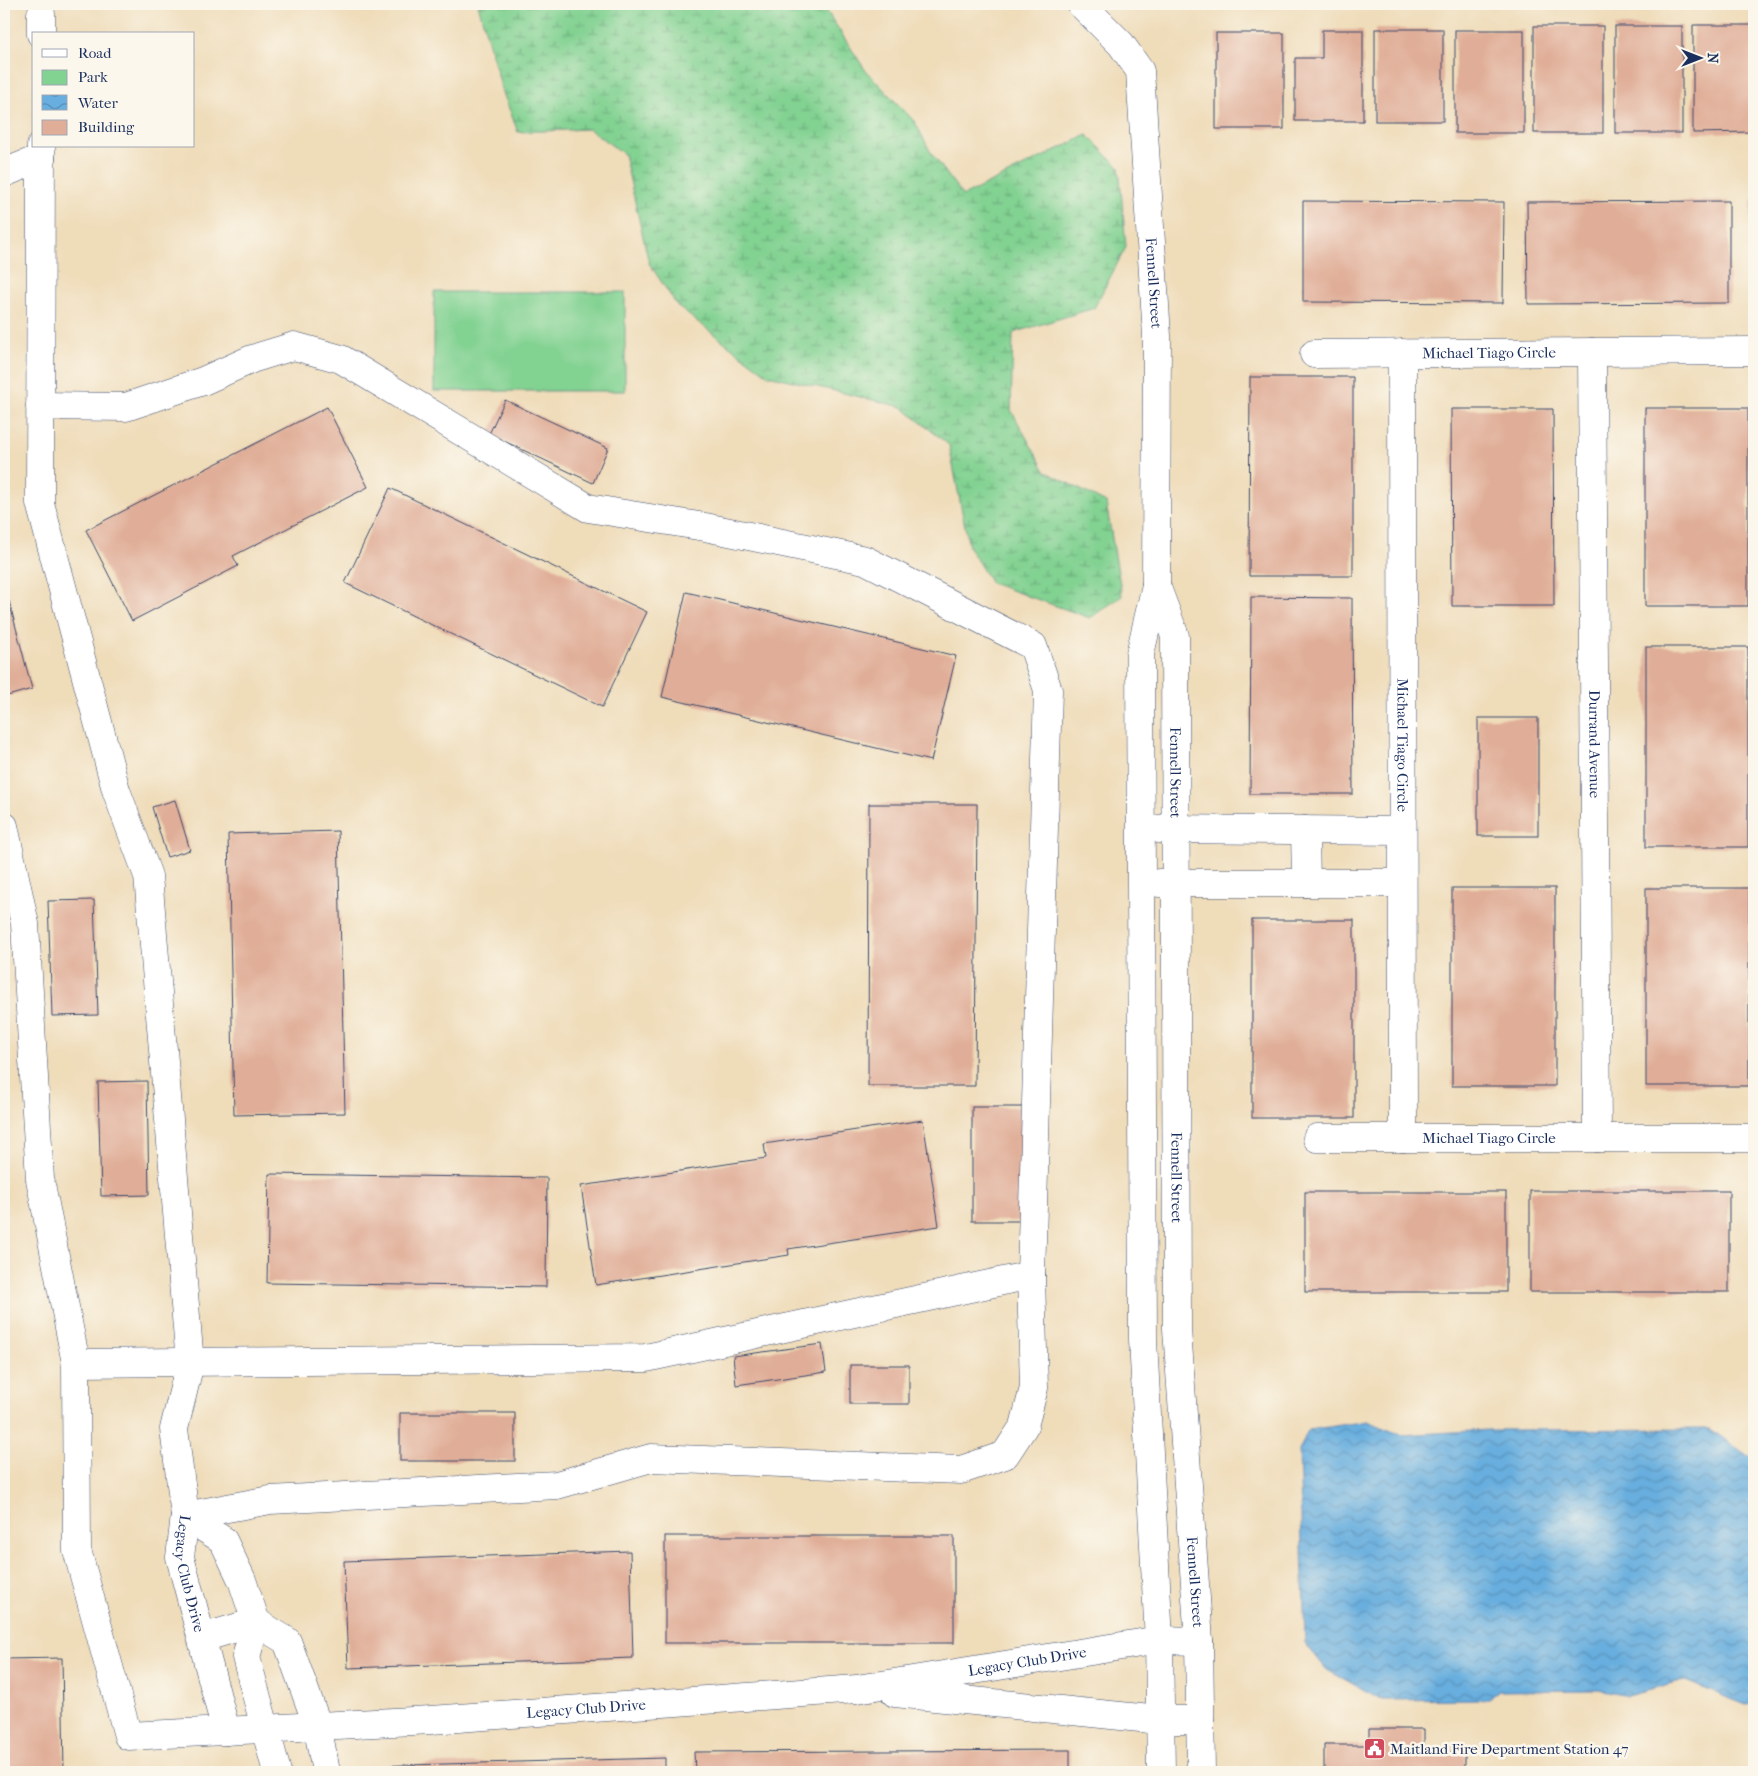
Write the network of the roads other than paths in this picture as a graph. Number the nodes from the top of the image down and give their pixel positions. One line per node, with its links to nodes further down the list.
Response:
1 (1081, 4): 9 (street, Fennell Street)
2 (41, 152): 3 (street); 8 (street)
3 (4, 173)
4 (1754, 351): 5 (street, Michael Tiago Circle)
5 (1592, 352): 6 (street, Michael Tiago Circle); 21 (street, Durrand Avenue)
6 (1402, 353): 7 (street); 14 (street, Michael Tiago Circle)
7 (1314, 354)
8 (40, 406): 23 (street); 25 (street)
9 (1156, 585): 11 (street, Fennell Street); 12 (street, Fennell Street)
10 (4, 826): 24 (street)
11 (1141, 829): 12 (street); 15 (street, Fennell Street)
12 (1176, 829): 13 (street); 16 (street, Fennell Street)
13 (1304, 830): 14 (street); 17 (street)
14 (1402, 831): 18 (street, Michael Tiago Circle)
15 (1141, 883): 16 (street); 29 (street, Fennell Street)
16 (1176, 883): 17 (street); 30 (street, Fennell Street)
17 (1306, 883): 18 (street)
18 (1402, 883): 20 (street, Michael Tiago Circle)
19 (1317, 1138): 20 (street)
20 (1403, 1138): 21 (street, Michael Tiago Circle)
21 (1597, 1138): 22 (street, Michael Tiago Circle)
22 (1754, 1138)
23 (1031, 1275): 25 (street); 26 (street)
24 (76, 1362): 25 (street); 36 (street, Legacy Club Drive)
25 (190, 1362): 26 (street)
26 (185, 1516): 27 (street, Legacy Club Drive); 28 (street, Legacy Club Drive)
27 (256, 1622): 28 (street); 34 (street); 35 (street)
28 (202, 1638): 36 (street, Legacy Club Drive)
29 (1159, 1640): 30 (street, Legacy Club Drive); 31 (street, Legacy Club Drive); 32 (street, Fennell Street)
30 (1199, 1641): 33 (street, Fennell Street)
31 (857, 1689): 32 (street, Legacy Club Drive); 34 (street, Legacy Club Drive)
32 (1160, 1720): 33 (street, Legacy Club Drive); 39 (street, Fennell Street)
33 (1200, 1720): 40 (street, Fennell Street)
34 (317, 1724): 35 (street, Legacy Club Drive); 38 (street)
35 (264, 1728): 36 (street, Legacy Club Drive); 37 (street)
36 (226, 1731)
37 (277, 1772)
38 (326, 1772)
39 (1161, 1772)
40 (1200, 1772)

